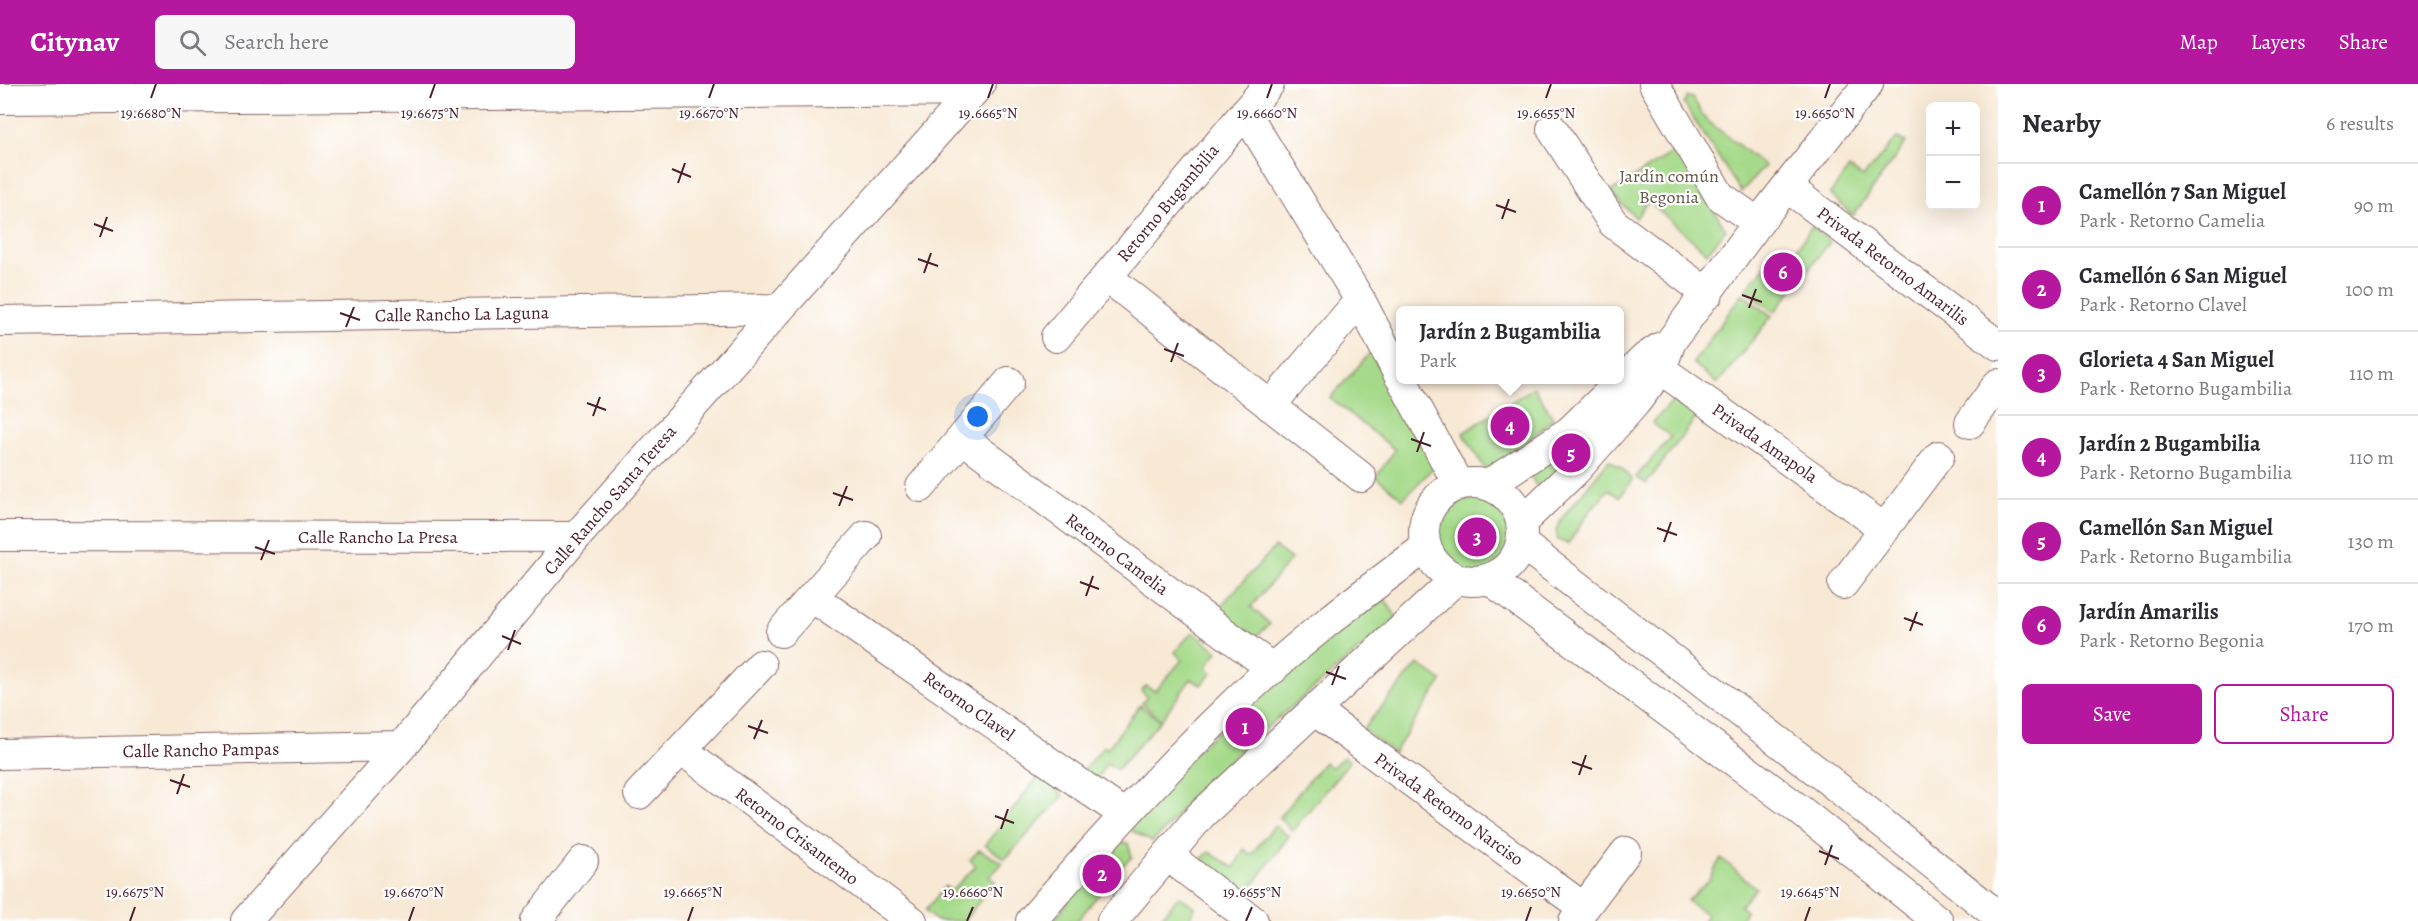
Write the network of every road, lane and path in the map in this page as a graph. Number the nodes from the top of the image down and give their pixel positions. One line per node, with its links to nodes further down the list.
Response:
1 (1269, 84): 7 (street, Retorno Bugambilia)
2 (1654, 84): 10 (street)
3 (1868, 84): 9 (street)
4 (976, 88): 5 (street); 14 (street, Calle Rancho Santa Teresa)
5 (471, 90): 6 (street)
6 (0, 99)
7 (1245, 112): 11 (street, Retorno Bugambilia); 13 (street)
8 (1552, 129): 12 (street)
9 (1787, 187): 10 (street); 17 (street, Privada Retorno Amarilis)
10 (1758, 223): 12 (street)
11 (1107, 277): 16 (street); 23 (street, Retorno Bugambilia)
12 (1707, 294): 18 (street)
13 (1360, 300): 19 (street); 23 (street)
14 (779, 309): 15 (street, Calle Rancho La Laguna); 35 (street, Calle Rancho Santa Teresa)
15 (0, 321)
16 (1056, 337)
17 (1998, 345)
18 (1653, 363): 29 (street); 31 (street, Privada Amapola); 32 (street)
19 (1396, 368)
20 (1009, 382): 25 (street)
21 (1404, 384): 28 (street)
22 (1998, 384): 24 (street)
23 (1270, 406): 27 (street, Retorno Bugambilia)
24 (1970, 423)
25 (962, 438): 30 (street); 43 (street, Retorno Camelia)
26 (1939, 456): 31 (street)
27 (1361, 477)
28 (1458, 484): 29 (street); 36 (street)
29 (1488, 484): 32 (street)
30 (921, 487)
31 (1885, 529): 39 (street)
32 (1522, 532): 38 (street); 48 (street)
33 (0, 536): 35 (street, Calle Rancho La Presa)
34 (866, 536): 40 (street)
35 (576, 537): 45 (street, Calle Rancho Santa Teresa)
36 (1426, 547): 37 (street); 43 (street)
37 (1456, 579): 38 (street); 44 (street)
38 (1489, 579): 50 (street)
39 (1844, 584)
40 (812, 597): 41 (street); 51 (street, Retorno Clavel)
41 (781, 632)
42 (761, 665): 46 (street)
43 (1273, 669): 51 (street)
44 (1314, 710): 53 (street); 55 (street, Privada Retorno Narciso)
45 (402, 747): 47 (street, Calle Rancho Pampas); 58 (street, Calle Rancho Santa Teresa)
46 (682, 750): 49 (street); 59 (street, Retorno Crisantemo)
47 (0, 754)
48 (1822, 775): 50 (street); 56 (street)
49 (639, 794)
50 (1796, 807): 63 (street)
51 (1125, 815): 60 (street)
52 (1626, 852): 55 (street)
53 (1167, 855): 61 (street); 62 (street)
54 (583, 861): 57 (street)
55 (1579, 915)
56 (1998, 916)
57 (548, 917)
58 (246, 921)
59 (912, 921)
60 (1031, 921)
61 (1112, 921)
62 (1253, 921)
63 (1938, 921)

